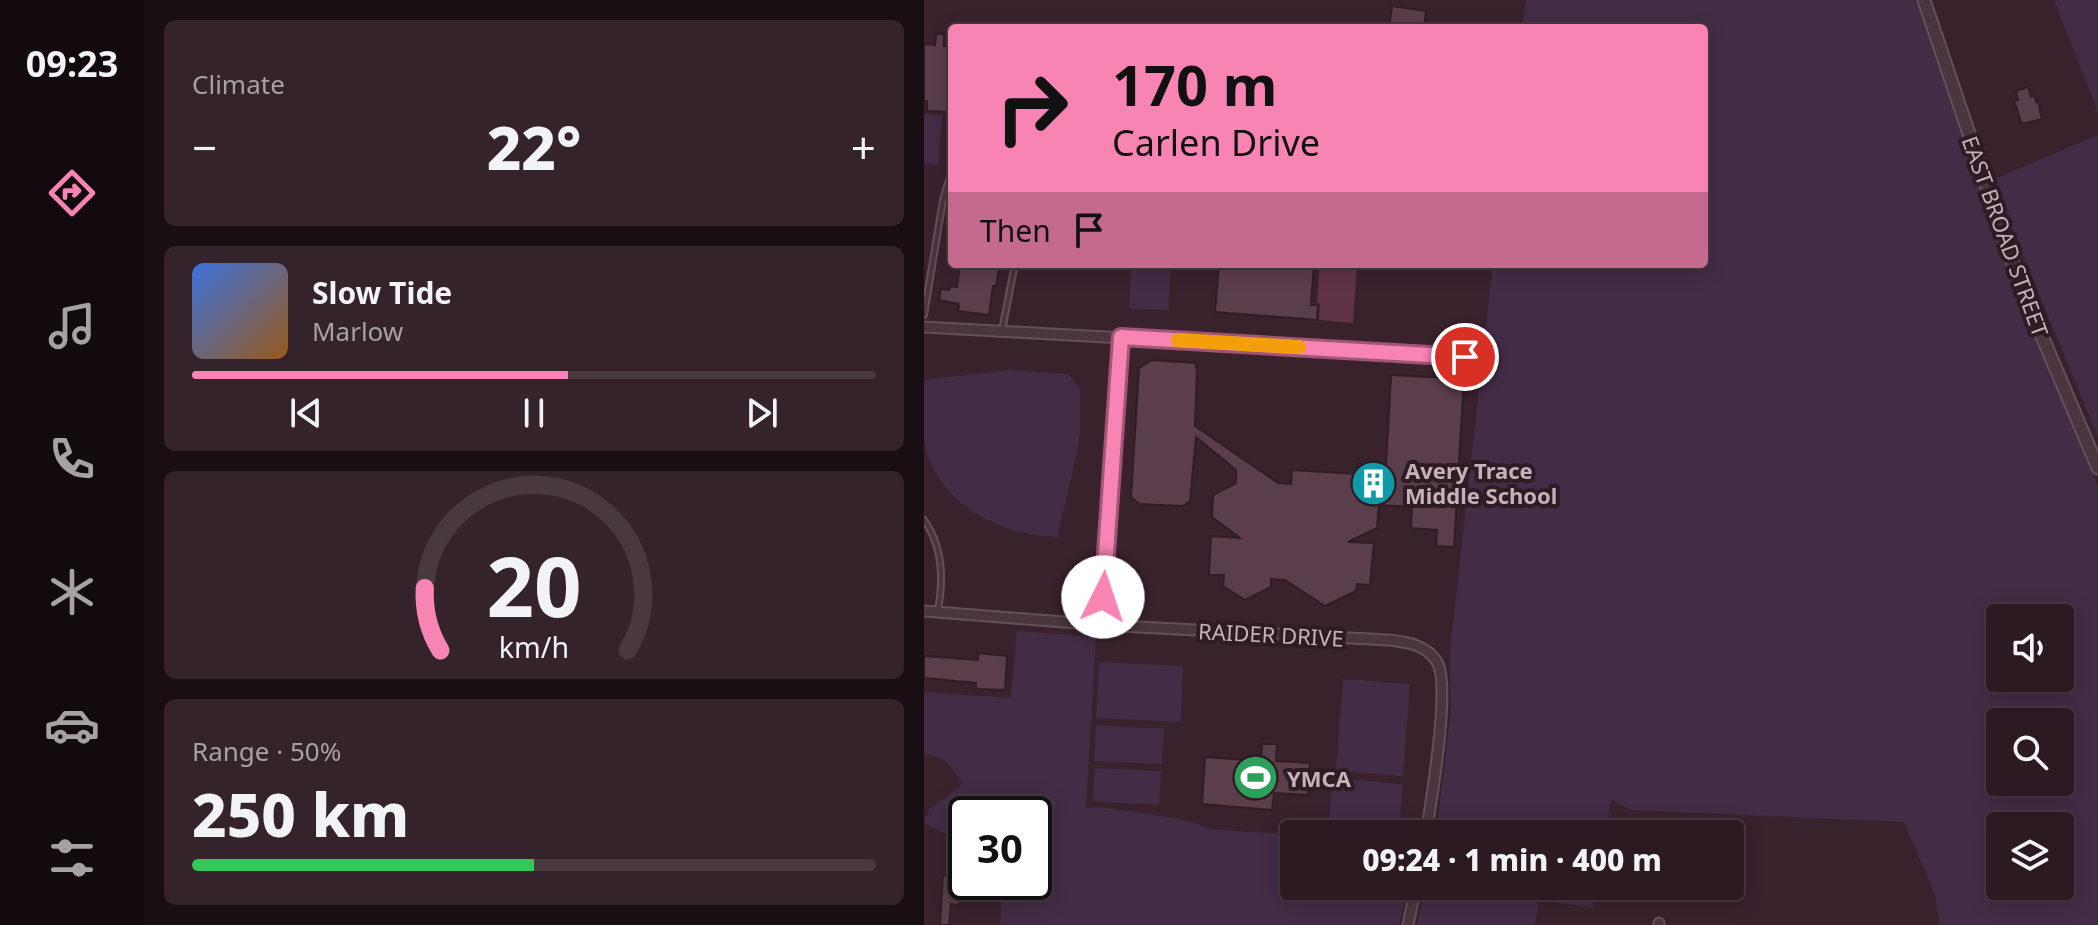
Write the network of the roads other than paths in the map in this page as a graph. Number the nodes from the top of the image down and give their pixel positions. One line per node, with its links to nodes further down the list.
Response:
1 (1924, 0): 9 (street, EAST BROAD STREET)
2 (948, 183): 4 (lane)
3 (1014, 268): 6 (lane)
4 (924, 315)
5 (924, 327): 6 (street)
6 (1002, 330): 7 (street)
7 (1121, 337): 8 (street); 13 (street)
8 (1465, 357)
9 (2098, 468)
10 (924, 520): 12 (lane)
11 (924, 611): 12 (street, RAIDER DRIVE)
12 (938, 612): 13 (street, RAIDER DRIVE)
13 (1101, 625): 14 (street, RAIDER DRIVE)
14 (1428, 820)
15 (1413, 900): 16 (street)
16 (1408, 925)

